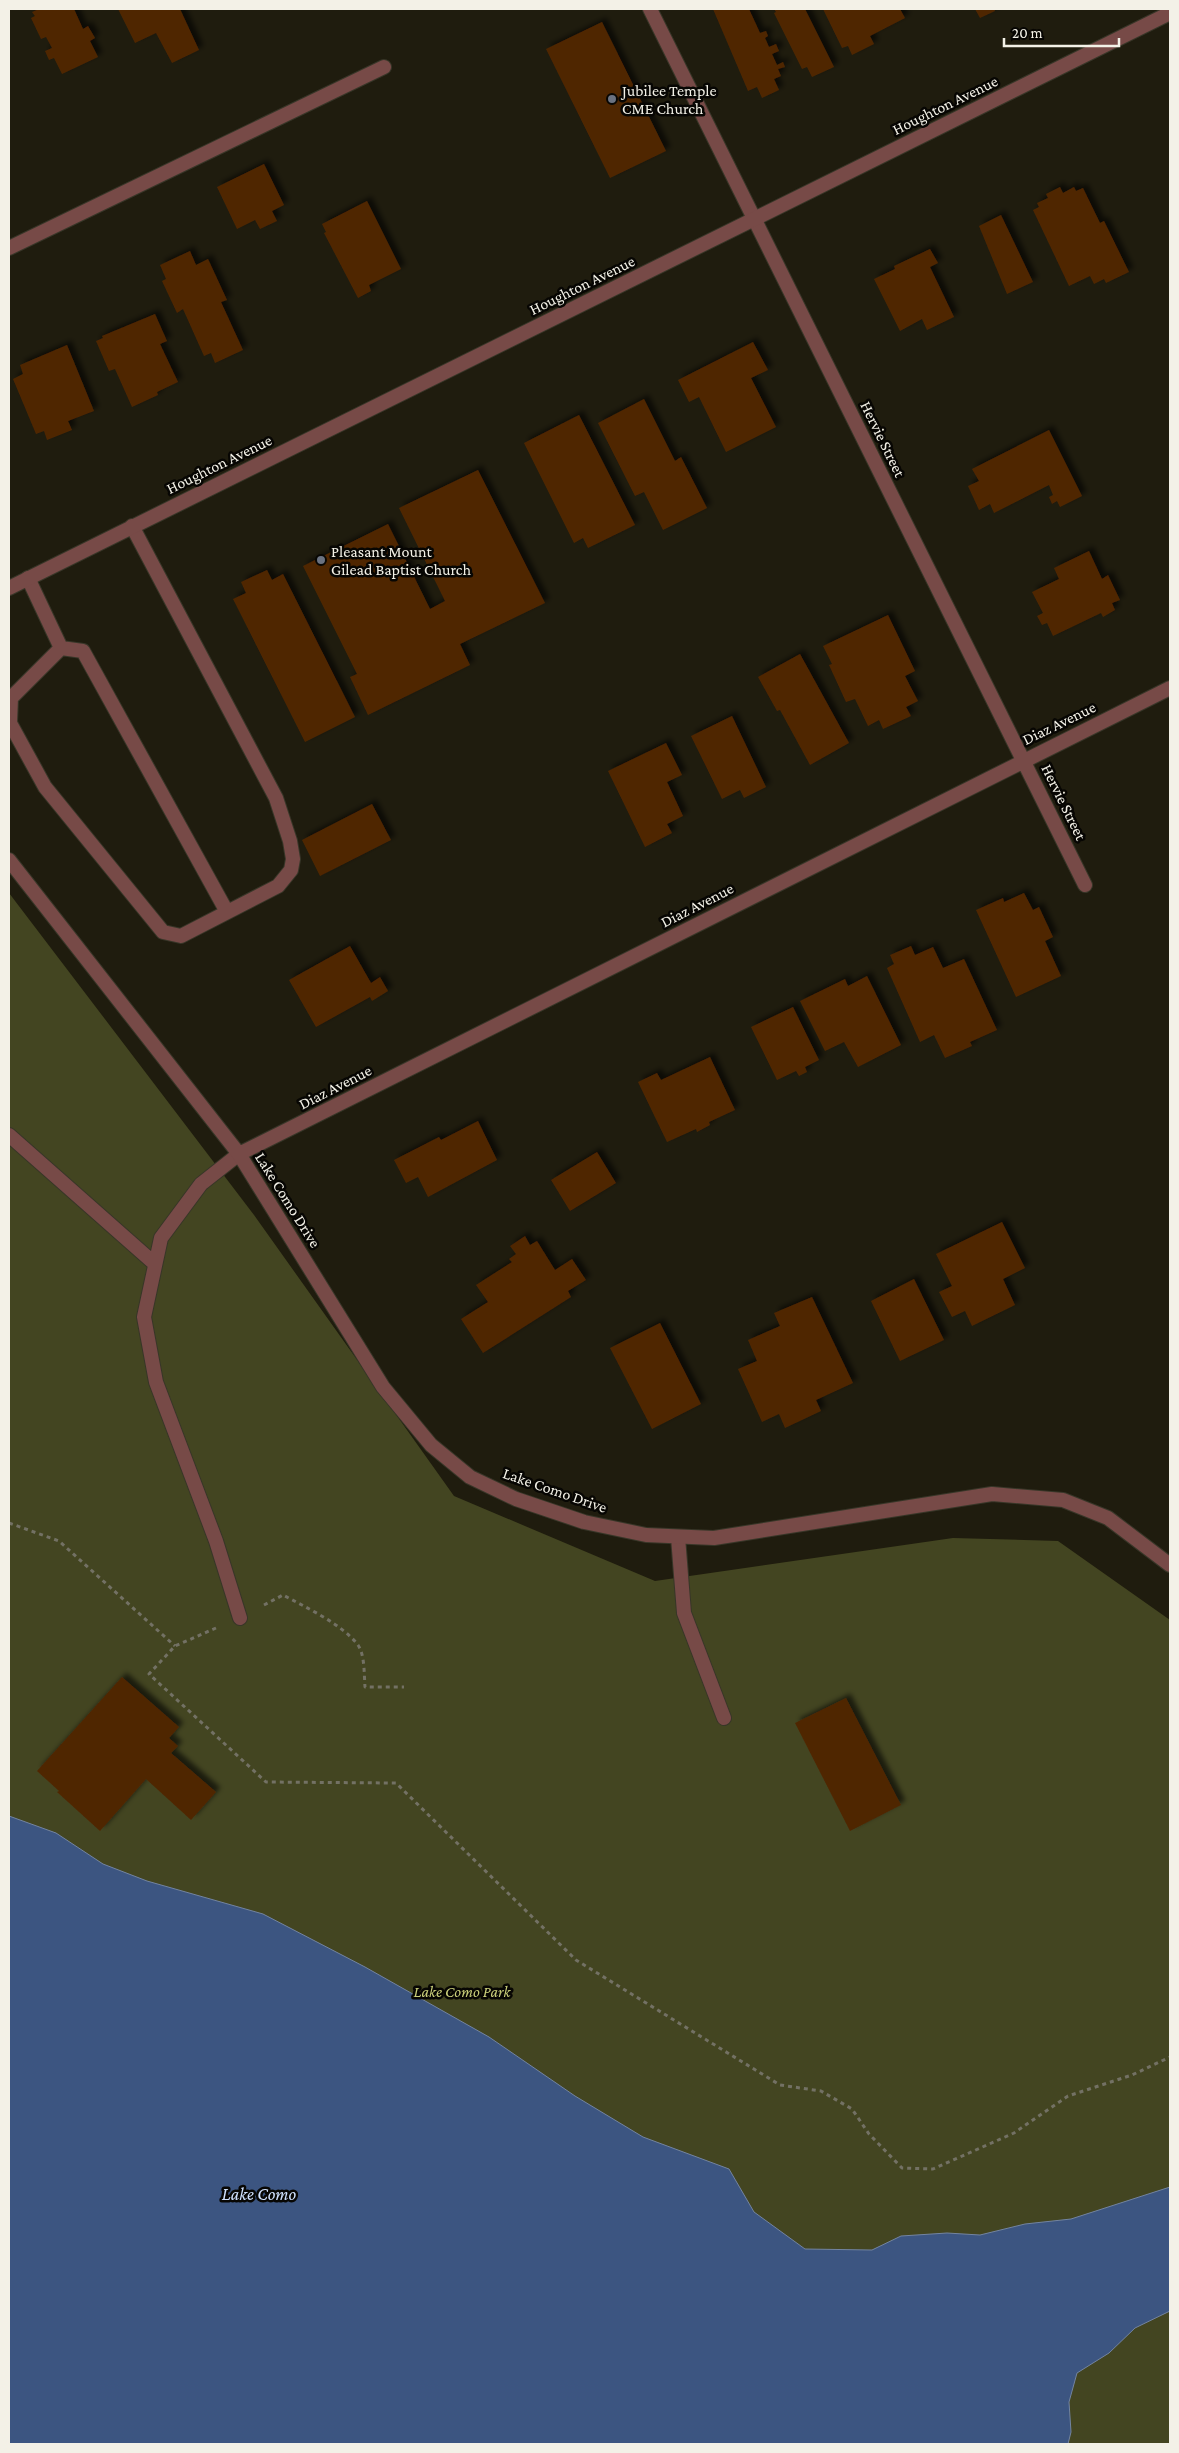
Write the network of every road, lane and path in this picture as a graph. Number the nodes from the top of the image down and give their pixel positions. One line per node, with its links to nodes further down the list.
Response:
1 (650, 9): 4 (street, Hervie Street)
2 (1170, 13): 4 (street, Houghton Avenue)
3 (384, 67): 5 (street)
4 (754, 219): 6 (street, Houghton Avenue); 11 (street, Hervie Street)
5 (9, 248)
6 (132, 526): 7 (street, Houghton Avenue); 14 (street)
7 (28, 578): 8 (street, Houghton Avenue); 9 (street)
8 (9, 588)
9 (61, 648): 14 (street); 14 (street)
10 (1170, 688): 11 (street, Diaz Avenue)
11 (1024, 760): 13 (street, Hervie Street); 16 (street, Diaz Avenue)
12 (9, 860): 16 (street, Lake Como Drive)
13 (1085, 885)
14 (227, 912)
15 (9, 1135): 17 (street)
16 (239, 1154): 17 (street, Diaz Avenue); 19 (street, Lake Como Drive)
17 (155, 1264): 21 (street, Diaz Avenue)
18 (9, 1524): 22 (path)
19 (678, 1537): 20 (street, Lake Como Drive); 24 (street)
20 (1170, 1565)
21 (240, 1618): 22 (path); 23 (path)
22 (174, 1646): 25 (path)
23 (404, 1687)
24 (724, 1718)
25 (1170, 2057)

